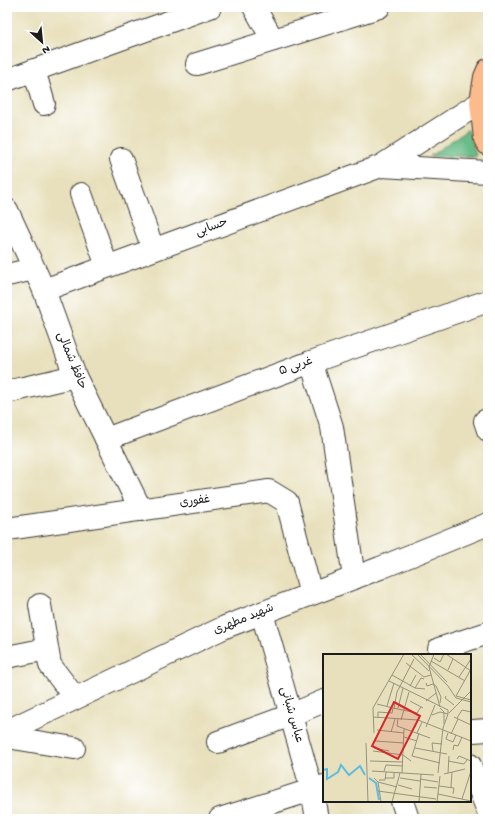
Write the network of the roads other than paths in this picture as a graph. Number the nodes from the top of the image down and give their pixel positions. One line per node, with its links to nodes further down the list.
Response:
1 (210, 7): 6 (street)
2 (254, 7): 4 (street)
3 (379, 7): 4 (street)
4 (273, 40): 5 (street)
5 (197, 64)
6 (34, 70): 8 (street); 10 (street)
7 (488, 70): 9 (main road)
8 (7, 80)
9 (481, 102): 11 (main road); 13 (street, حسابی)
10 (44, 104)
11 (488, 144)
12 (121, 159): 17 (street)
13 (381, 166): 14 (street, حسابی); 17 (street, حسابی)
14 (488, 172)
15 (81, 194): 18 (street)
16 (7, 210): 19 (street, حافظ شمالی)
17 (153, 249): 18 (street, حسابی)
18 (107, 266): 21 (street, حسابی)
19 (34, 269): 20 (street); 21 (street, حافظ شمالی)
20 (7, 275)
21 (44, 290): 24 (street, حافظ شمالی)
22 (488, 301): 23 (street, ۵ غربی)
23 (311, 362): 28 (street, ۵ غربی); 32 (street)
24 (76, 376): 25 (street); 28 (street, حافظ شمالی)
25 (7, 392)
26 (488, 420): 27 (street)
27 (488, 430)
28 (106, 440): 29 (street, حافظ شمالی)
29 (140, 510): 31 (street, غفوری); 33 (street, غفوری)
30 (488, 524): 32 (street, شهید مطهری)
31 (7, 529)
32 (354, 578): 33 (street, شهید مطهری)
33 (311, 594): 35 (street, شهید مطهری)
34 (40, 605): 37 (street)
35 (262, 613): 40 (street, شهید مطهری); 42 (street, عباس شبانی)
36 (488, 633): 38 (street)
37 (47, 649): 39 (street); 40 (street)
38 (442, 654)
39 (7, 657)
40 (75, 698): 43 (street, شهید مطهری)
41 (323, 701): 42 (street)
42 (291, 715): 45 (street); 48 (street, عباس شبانی)
43 (7, 731)
44 (7, 737): 46 (street)
45 (218, 742)
46 (74, 748)
47 (471, 768): 50 (street)
48 (318, 788): 51 (street); 52 (street, عباس شبانی)
49 (402, 802): 53 (street)
50 (488, 811)
51 (220, 819)
52 (317, 819)
53 (408, 819)

